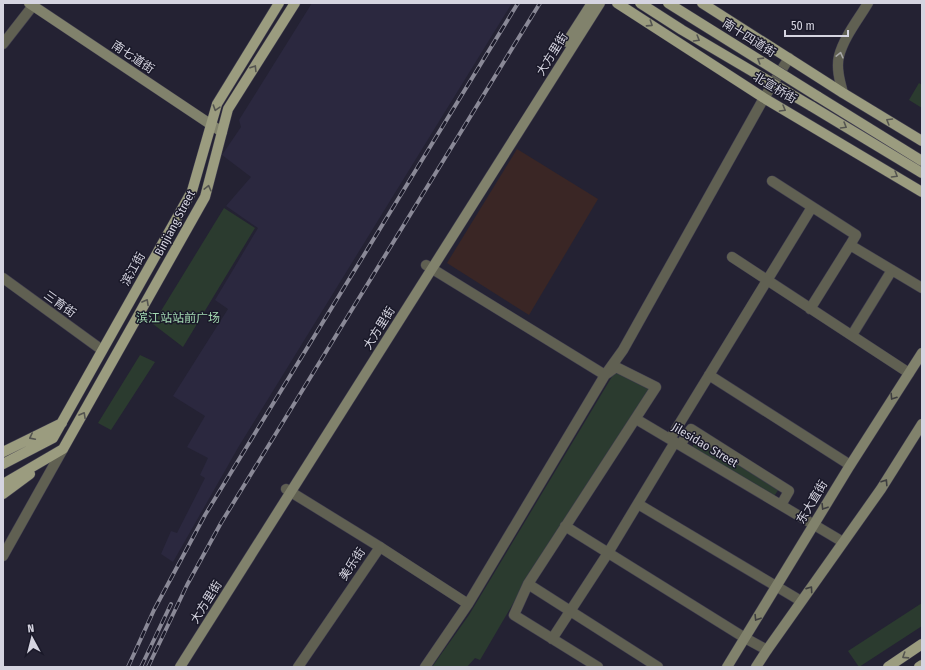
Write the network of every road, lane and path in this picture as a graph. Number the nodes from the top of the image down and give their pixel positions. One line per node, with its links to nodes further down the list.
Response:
1 (279, 3): 16 (main road, 滨江街, one-way to 16)
2 (295, 3): 17 (main road, Binjiang Street, one-way to 2)
3 (592, 3): 26 (main road, 大方里街)
4 (600, 3): 26 (main road, 大方里街)
5 (617, 3): 15 (main road, 北宣桥街, one-way to 15)
6 (640, 3): 20 (main road, 北宣桥街, one-way to 20, bridge)
7 (668, 3): 14 (main road, 南十四道街, one-way to 7, bridge)
8 (702, 3): 12 (main road)
9 (868, 3): 13 (street, one-way to 9)
10 (32, 4): 11 (street); 16 (main road, 南七道街)
11 (3, 44)
12 (789, 58): 13 (main road); 15 (street)
13 (843, 93): 18 (main road, one-way to 13)
14 (817, 96): 19 (main road, 北宣桥街)
15 (764, 98): 22 (main road, 北宣桥街, one-way to 22); 36 (street)
16 (211, 125): 17 (main road, 南七道街); 33 (main road, 滨江街)
17 (222, 132): 42 (main road, Binjiang Street, one-way to 17)
18 (922, 141)
19 (922, 160)
20 (922, 173)
21 (772, 181): 23 (street)
22 (922, 192)
23 (812, 206): 24 (street); 29 (street)
24 (850, 245): 27 (street); 31 (street)
25 (732, 257): 29 (street)
26 (429, 267): 36 (street); 48 (main road, 大方里街)
27 (892, 270): 30 (street); 32 (street)
28 (3, 278): 33 (street, 三育街)
29 (767, 280): 31 (street); 37 (street)
30 (922, 288)
31 (810, 308): 32 (street)
32 (852, 336): 35 (street)
33 (102, 350): 39 (main road, 滨江街)
34 (922, 353): 35 (main road, 东大直街)
35 (909, 373): 46 (main road, 东大直街, one-way to 46)
36 (606, 375): 38 (street); 61 (street)
37 (709, 375): 41 (street); 46 (street)
38 (636, 419): 41 (street, Jilesidao Street); 53 (street)
39 (62, 422): 43 (main road, one-way to 43); 45 (main road, 滨江街)
40 (922, 424): 54 (main road, one-way to 40)
41 (675, 442): 50 (street); 51 (street, Jilesidao Street); 51 (street)
42 (64, 449): 44 (main road); 57 (street)
43 (3, 452)
44 (49, 457): 47 (main road); 49 (main road)
45 (3, 464)
46 (850, 465): 52 (main road, 东大直街, one-way to 52)
47 (3, 484)
48 (288, 490): 55 (street, 美乐街); 68 (main road, 大方里街); 69 (main road, 大方里街)
49 (3, 494)
50 (638, 504): 56 (street); 59 (street)
51 (781, 505): 52 (street, Jilesidao Street)
52 (813, 524): 54 (street, Jilesidao Street); 59 (main road, 东大直街)
53 (565, 526): 56 (street); 58 (street)
54 (842, 542): 60 (main road, one-way to 54)
55 (380, 548): 61 (street); 70 (street, 美乐街)
56 (608, 553): 62 (street); 63 (street)
57 (3, 556)
58 (528, 584): 62 (street); 64 (street)
59 (776, 586): 60 (street); 63 (main road, 东大直街, one-way to 63)
60 (801, 601): 66 (main road)
61 (468, 604): 71 (street)
62 (571, 612): 64 (street); 73 (street)
63 (745, 638): 66 (street); 74 (main road, 东大直街)
64 (552, 639): 72 (street)
65 (922, 644): 76 (main road, one-way to 76)
66 (767, 650): 75 (main road)
67 (922, 665): 77 (main road)
68 (175, 667)
69 (180, 667)
70 (298, 667)
71 (425, 667)
72 (598, 667)
73 (658, 667)
74 (728, 667)
75 (756, 667)
76 (888, 667)
77 (919, 667)

